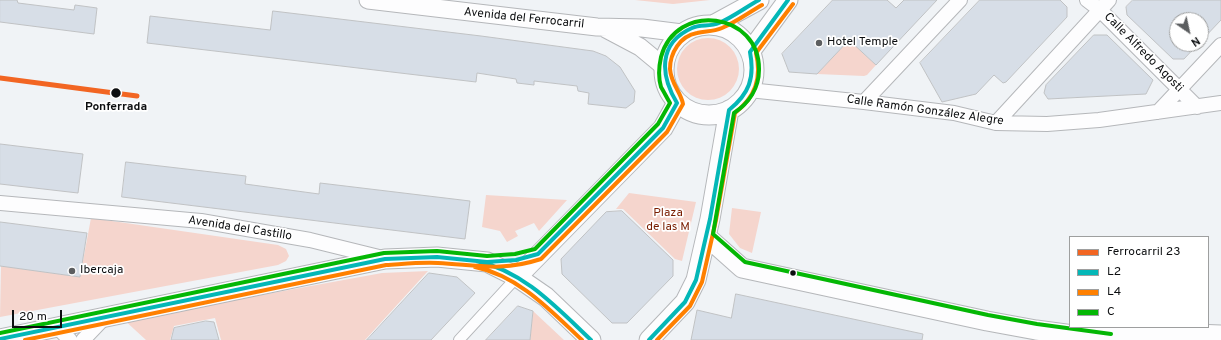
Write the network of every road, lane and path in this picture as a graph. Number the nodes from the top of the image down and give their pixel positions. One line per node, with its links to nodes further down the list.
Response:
1 (372, 0): 7 (street, Avenida del Ferrocarril)
2 (759, 0): 8 (main road)
3 (788, 0): 12 (main road)
4 (960, 0): 16 (street)
5 (1087, 0): 6 (street, Calle Alfredo Agosti)
6 (1104, 5): 15 (street, Calle Alfredo Agosti); 22 (street)
7 (458, 6): 9 (street, Avenida del Ferrocarril)
8 (713, 25): 10 (main road); 12 (main road)
9 (602, 27): 10 (street, Avenida del Ferrocarril); 13 (street, Avenida del Ferrocarril)
10 (682, 33): 13 (main road)
11 (1221, 45): 15 (street)
12 (750, 52): 14 (main road)
13 (664, 66): 17 (main road)
14 (749, 90): 16 (street, Calle Ramón González Alegre); 20 (main road)
15 (1179, 90): 19 (street, Calle Alfredo Agosti); 21 (street)
16 (864, 102): 22 (street, Calle Ramón González Alegre)
17 (677, 103): 20 (main road); 25 (main road)
18 (1221, 103): 19 (street, Calle Ramón González Alegre)
19 (1197, 107): 21 (street, Calle Ramón González Alegre)
20 (729, 110): 24 (main road)
21 (1158, 112): 22 (street, Calle Ramón González Alegre)
22 (996, 123)
23 (0, 203): 26 (street, Avenida del Castillo)
24 (706, 236): 33 (main road); 39 (main road)
25 (538, 254): 27 (main road); 28 (main road); 29 (main road)
26 (385, 258): 27 (main road, Avenida del Castillo); 30 (main road, Avenida del Castillo)
27 (487, 262): 28 (main road, Avenida del Castillo)
28 (517, 277): 29 (main road, Avenida del Castillo); 37 (street)
29 (546, 297): 38 (main road, Avenida del Castillo)
30 (105, 317): 31 (main road, Avenida del Castillo); 36 (street)
31 (57, 327): 34 (main road, Avenida del Castillo); 35 (street)
32 (1221, 334): 33 (street)
33 (1083, 336): 40 (main road)
34 (0, 339)
35 (70, 340)
36 (83, 340)
37 (459, 340)
38 (591, 340)
39 (649, 340)
40 (1110, 340)

